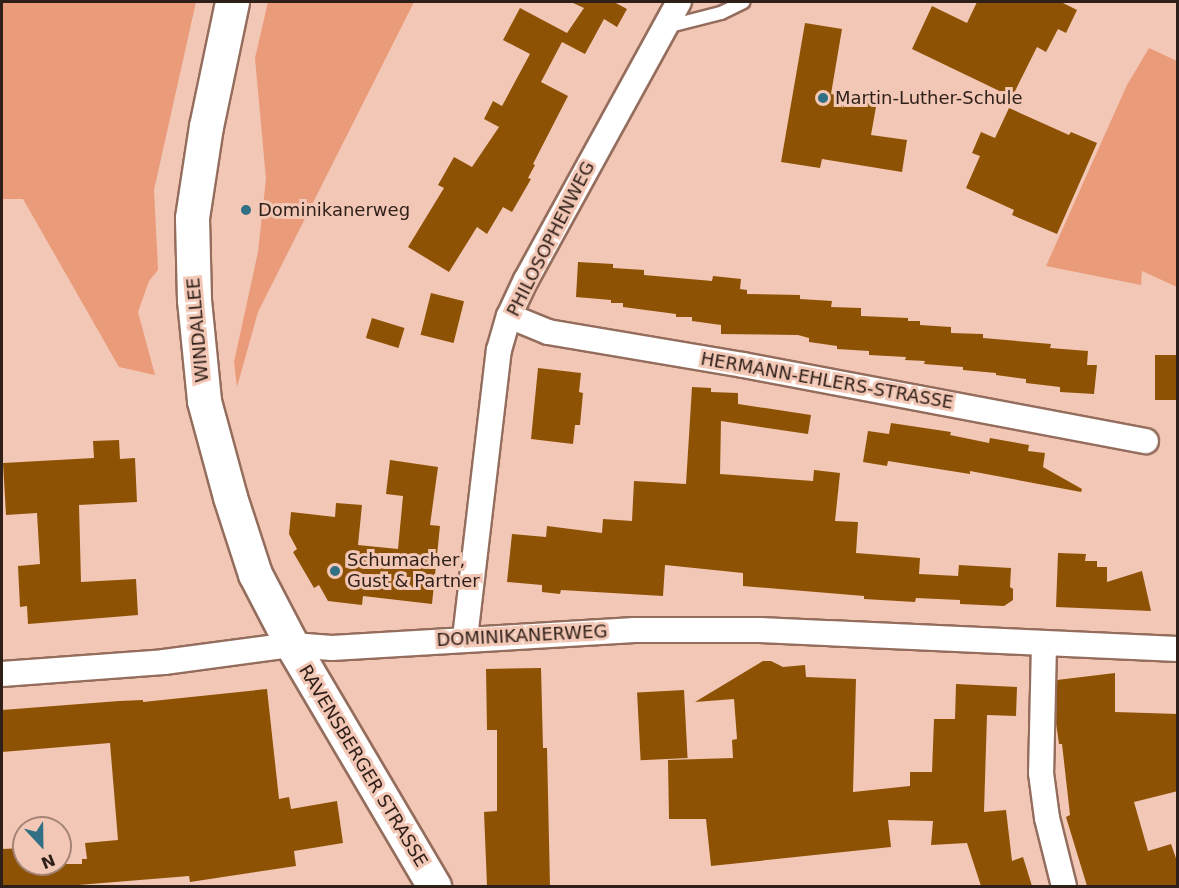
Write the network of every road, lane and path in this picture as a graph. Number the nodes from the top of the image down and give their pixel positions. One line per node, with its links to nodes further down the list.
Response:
1 (232, 2): 9 (main road, WINDALLEE)
2 (679, 2): 4 (street, PHILOSOPHENWEG)
3 (744, 2): 4 (lane)
4 (665, 27): 5 (street, PHILOSOPHENWEG)
5 (509, 316): 6 (street, HERMANN-EHLERS-STRASSE); 7 (street, PHILOSOPHENWEG)
6 (1146, 441)
7 (465, 638): 8 (street, DOMINIKANERWEG); 9 (street, DOMINIKANERWEG)
8 (1044, 644): 10 (street, DOMINIKANERWEG); 13 (street)
9 (291, 645): 11 (street, DOMINIKANERWEG); 12 (main road, RAVENSBERGER STRASSE)
10 (1178, 649)
11 (2, 674)
12 (434, 886)
13 (1064, 886)

